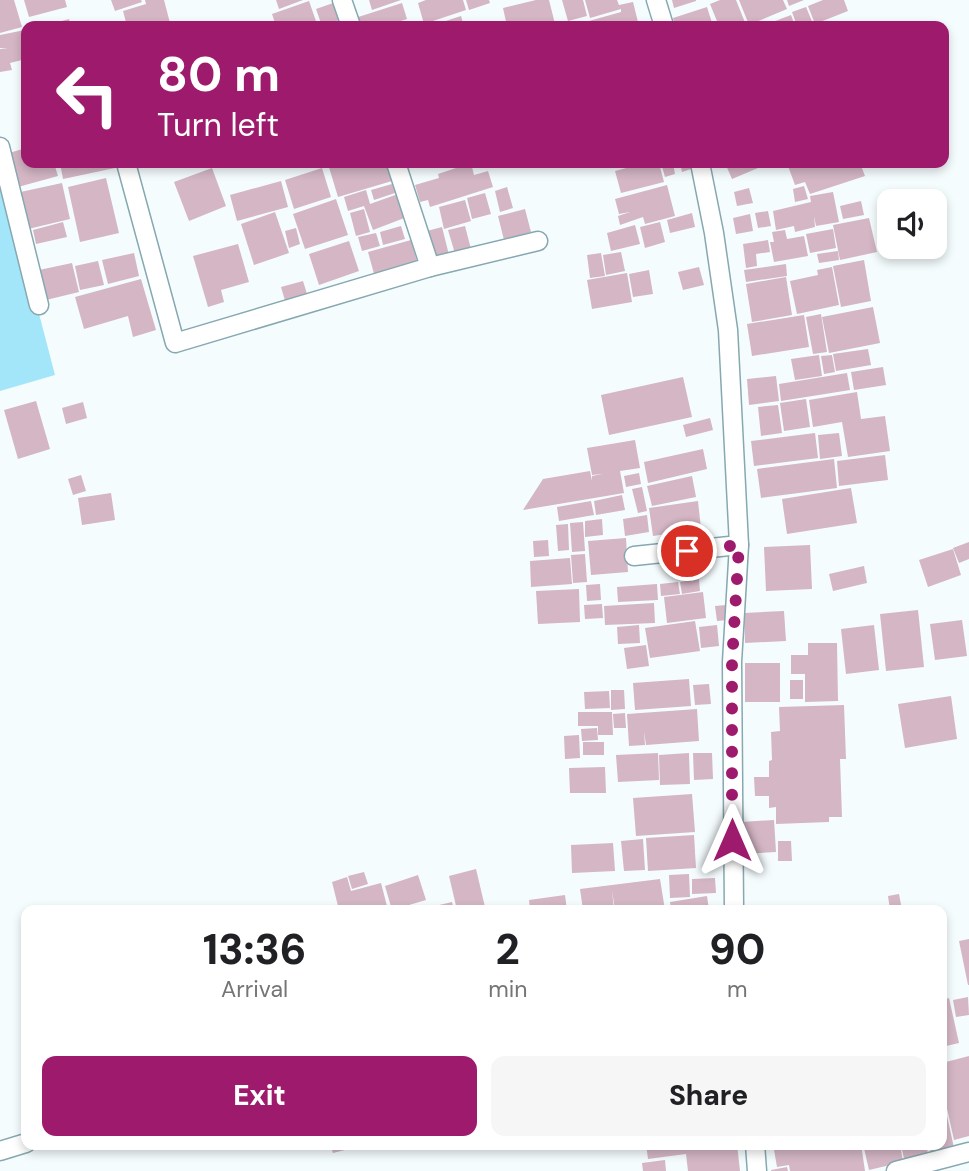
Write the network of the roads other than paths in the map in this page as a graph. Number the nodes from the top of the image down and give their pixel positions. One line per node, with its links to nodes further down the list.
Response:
1 (342, 0): 3 (street)
2 (656, 0): 4 (street)
3 (349, 21)
4 (662, 21)
5 (0, 147): 11 (street)
6 (127, 168): 10 (street)
7 (398, 168): 10 (street)
8 (701, 168): 12 (street)
9 (538, 241): 10 (street)
10 (430, 267)
11 (39, 304)
12 (739, 545): 13 (street); 14 (street)
13 (634, 556)
14 (734, 905)
15 (21, 1145): 17 (street)
16 (755, 1150): 19 (street)
17 (0, 1151)
18 (969, 1152): 20 (street)
19 (757, 1171)
20 (896, 1171)

